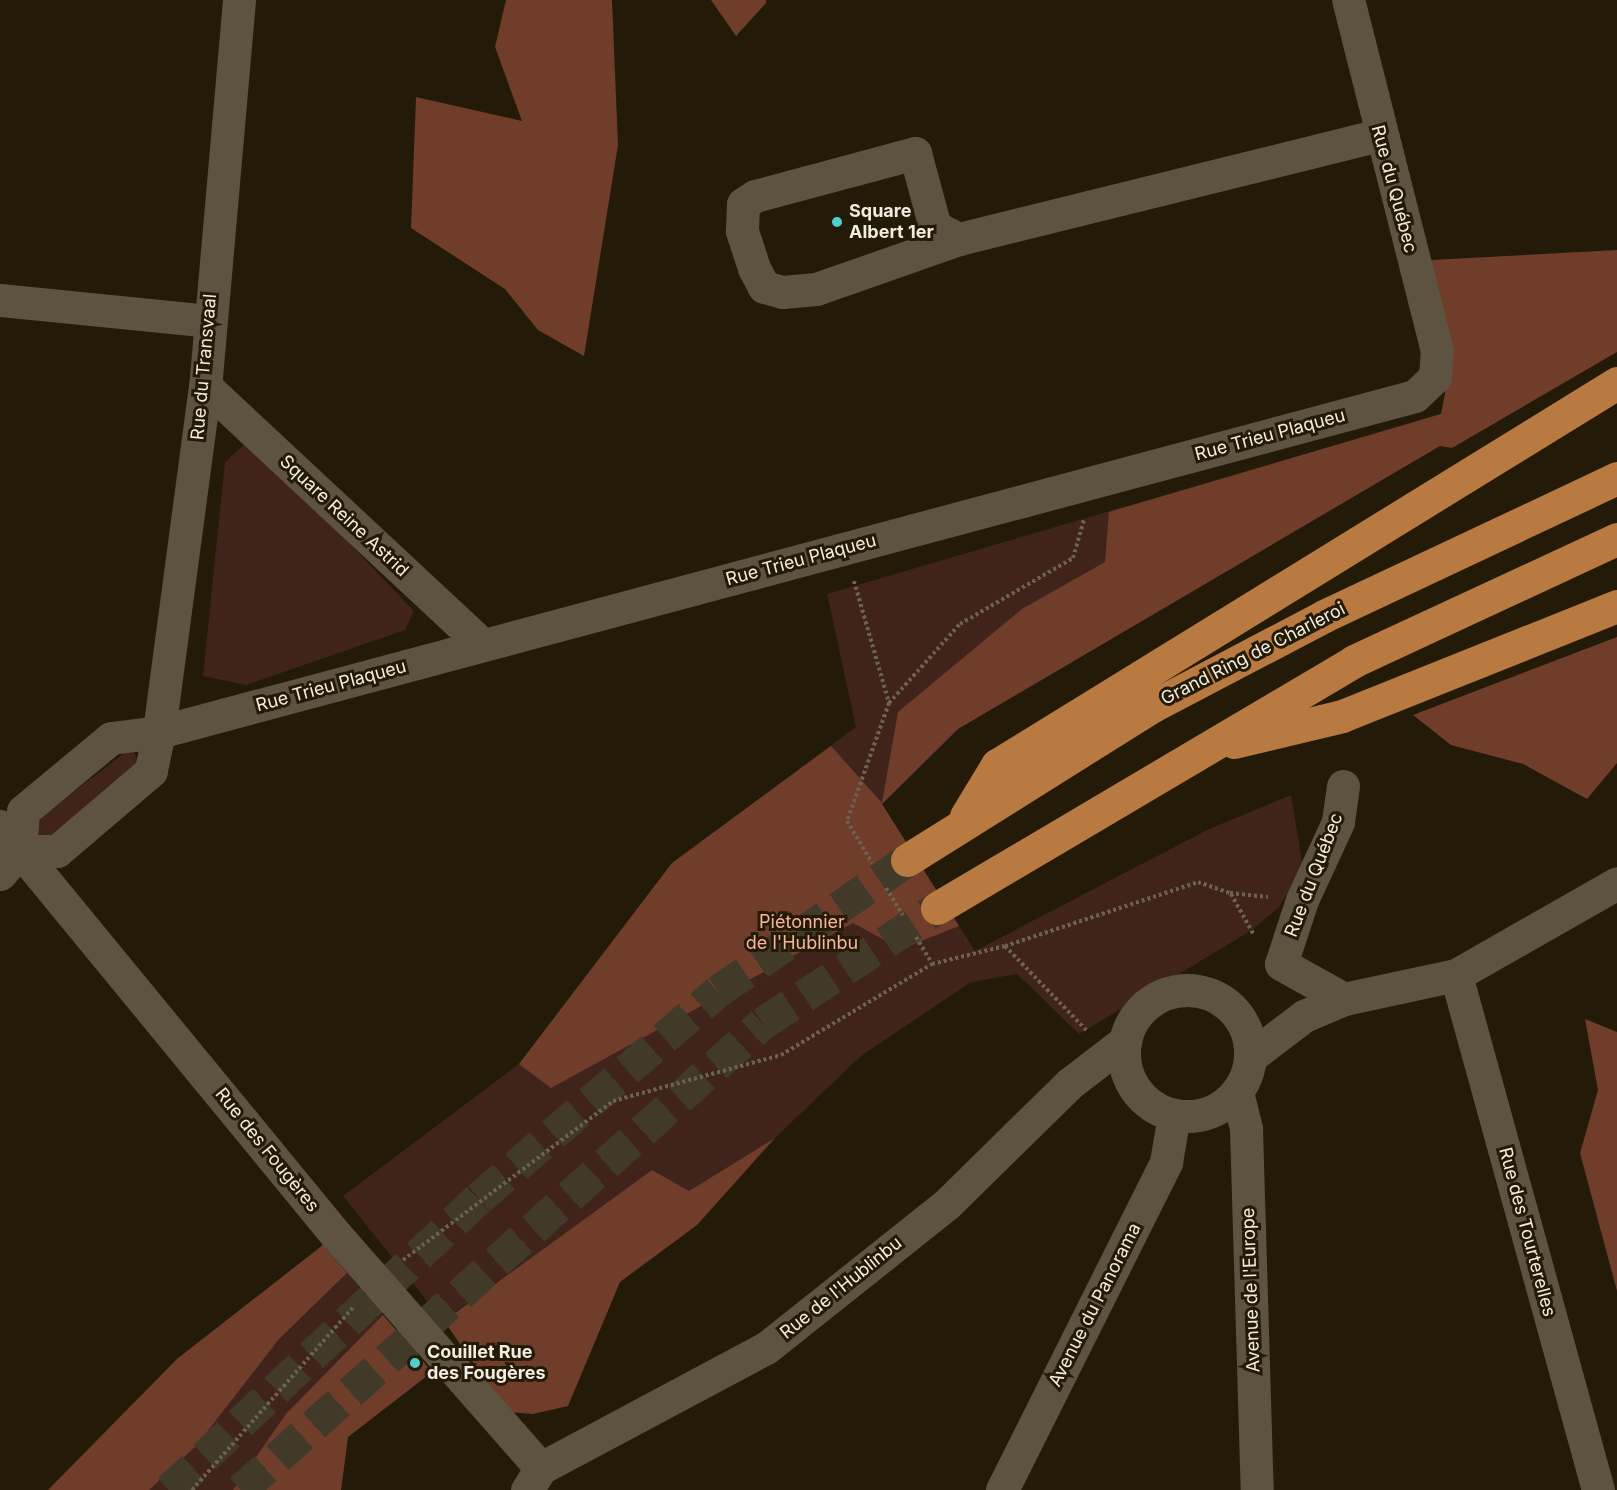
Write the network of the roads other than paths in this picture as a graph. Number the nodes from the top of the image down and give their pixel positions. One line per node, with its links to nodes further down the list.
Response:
1 (239, 0): 6 (street, Rue du Transvaal)
2 (1348, 0): 3 (street, Rue du Québec)
3 (1380, 135): 4 (street); 7 (street, Rue du Québec)
4 (959, 240): 4 (street)
5 (0, 300): 6 (street)
6 (209, 321): 9 (street, Rue du Transvaal)
7 (1435, 377): 13 (street, Rue Trieu Plaqueu)
8 (1617, 383): 17 (highway)
9 (205, 386): 13 (street, Square Reine Astrid); 14 (street, Rue du Transvaal)
10 (1617, 478): 17 (highway, Grand Ring de Charleroi)
11 (1617, 538): 15 (highway)
12 (1617, 606): 15 (highway)
13 (483, 645): 14 (street, Rue Trieu Plaqueu)
14 (159, 732): 20 (street, Rue du Transvaal); 20 (street)
15 (1195, 752): 22 (highway)
16 (1343, 786): 24 (street, Rue du Québec)
17 (964, 820): 19 (highway, Grand Ring de Charleroi)
18 (0, 826): 20 (street, Rue des Fougères)
19 (907, 860)
20 (10, 862): 29 (street, Rue des Fougères)
21 (1617, 884): 23 (street)
22 (937, 908)
23 (1456, 975): 24 (street); 32 (street, Rue des Tourterelles)
24 (1344, 999): 26 (street)
25 (1117, 1047): 26 (street); 28 (street); 29 (street, Rue de l'Hublinbu)
26 (1250, 1057): 27 (street)
27 (1237, 1092): 28 (street); 31 (street, Avenue de l'Europe)
28 (1174, 1115): 30 (street, Avenue du Panorama)
29 (534, 1479)
30 (1002, 1490)
31 (1257, 1490)
32 (1599, 1490)

